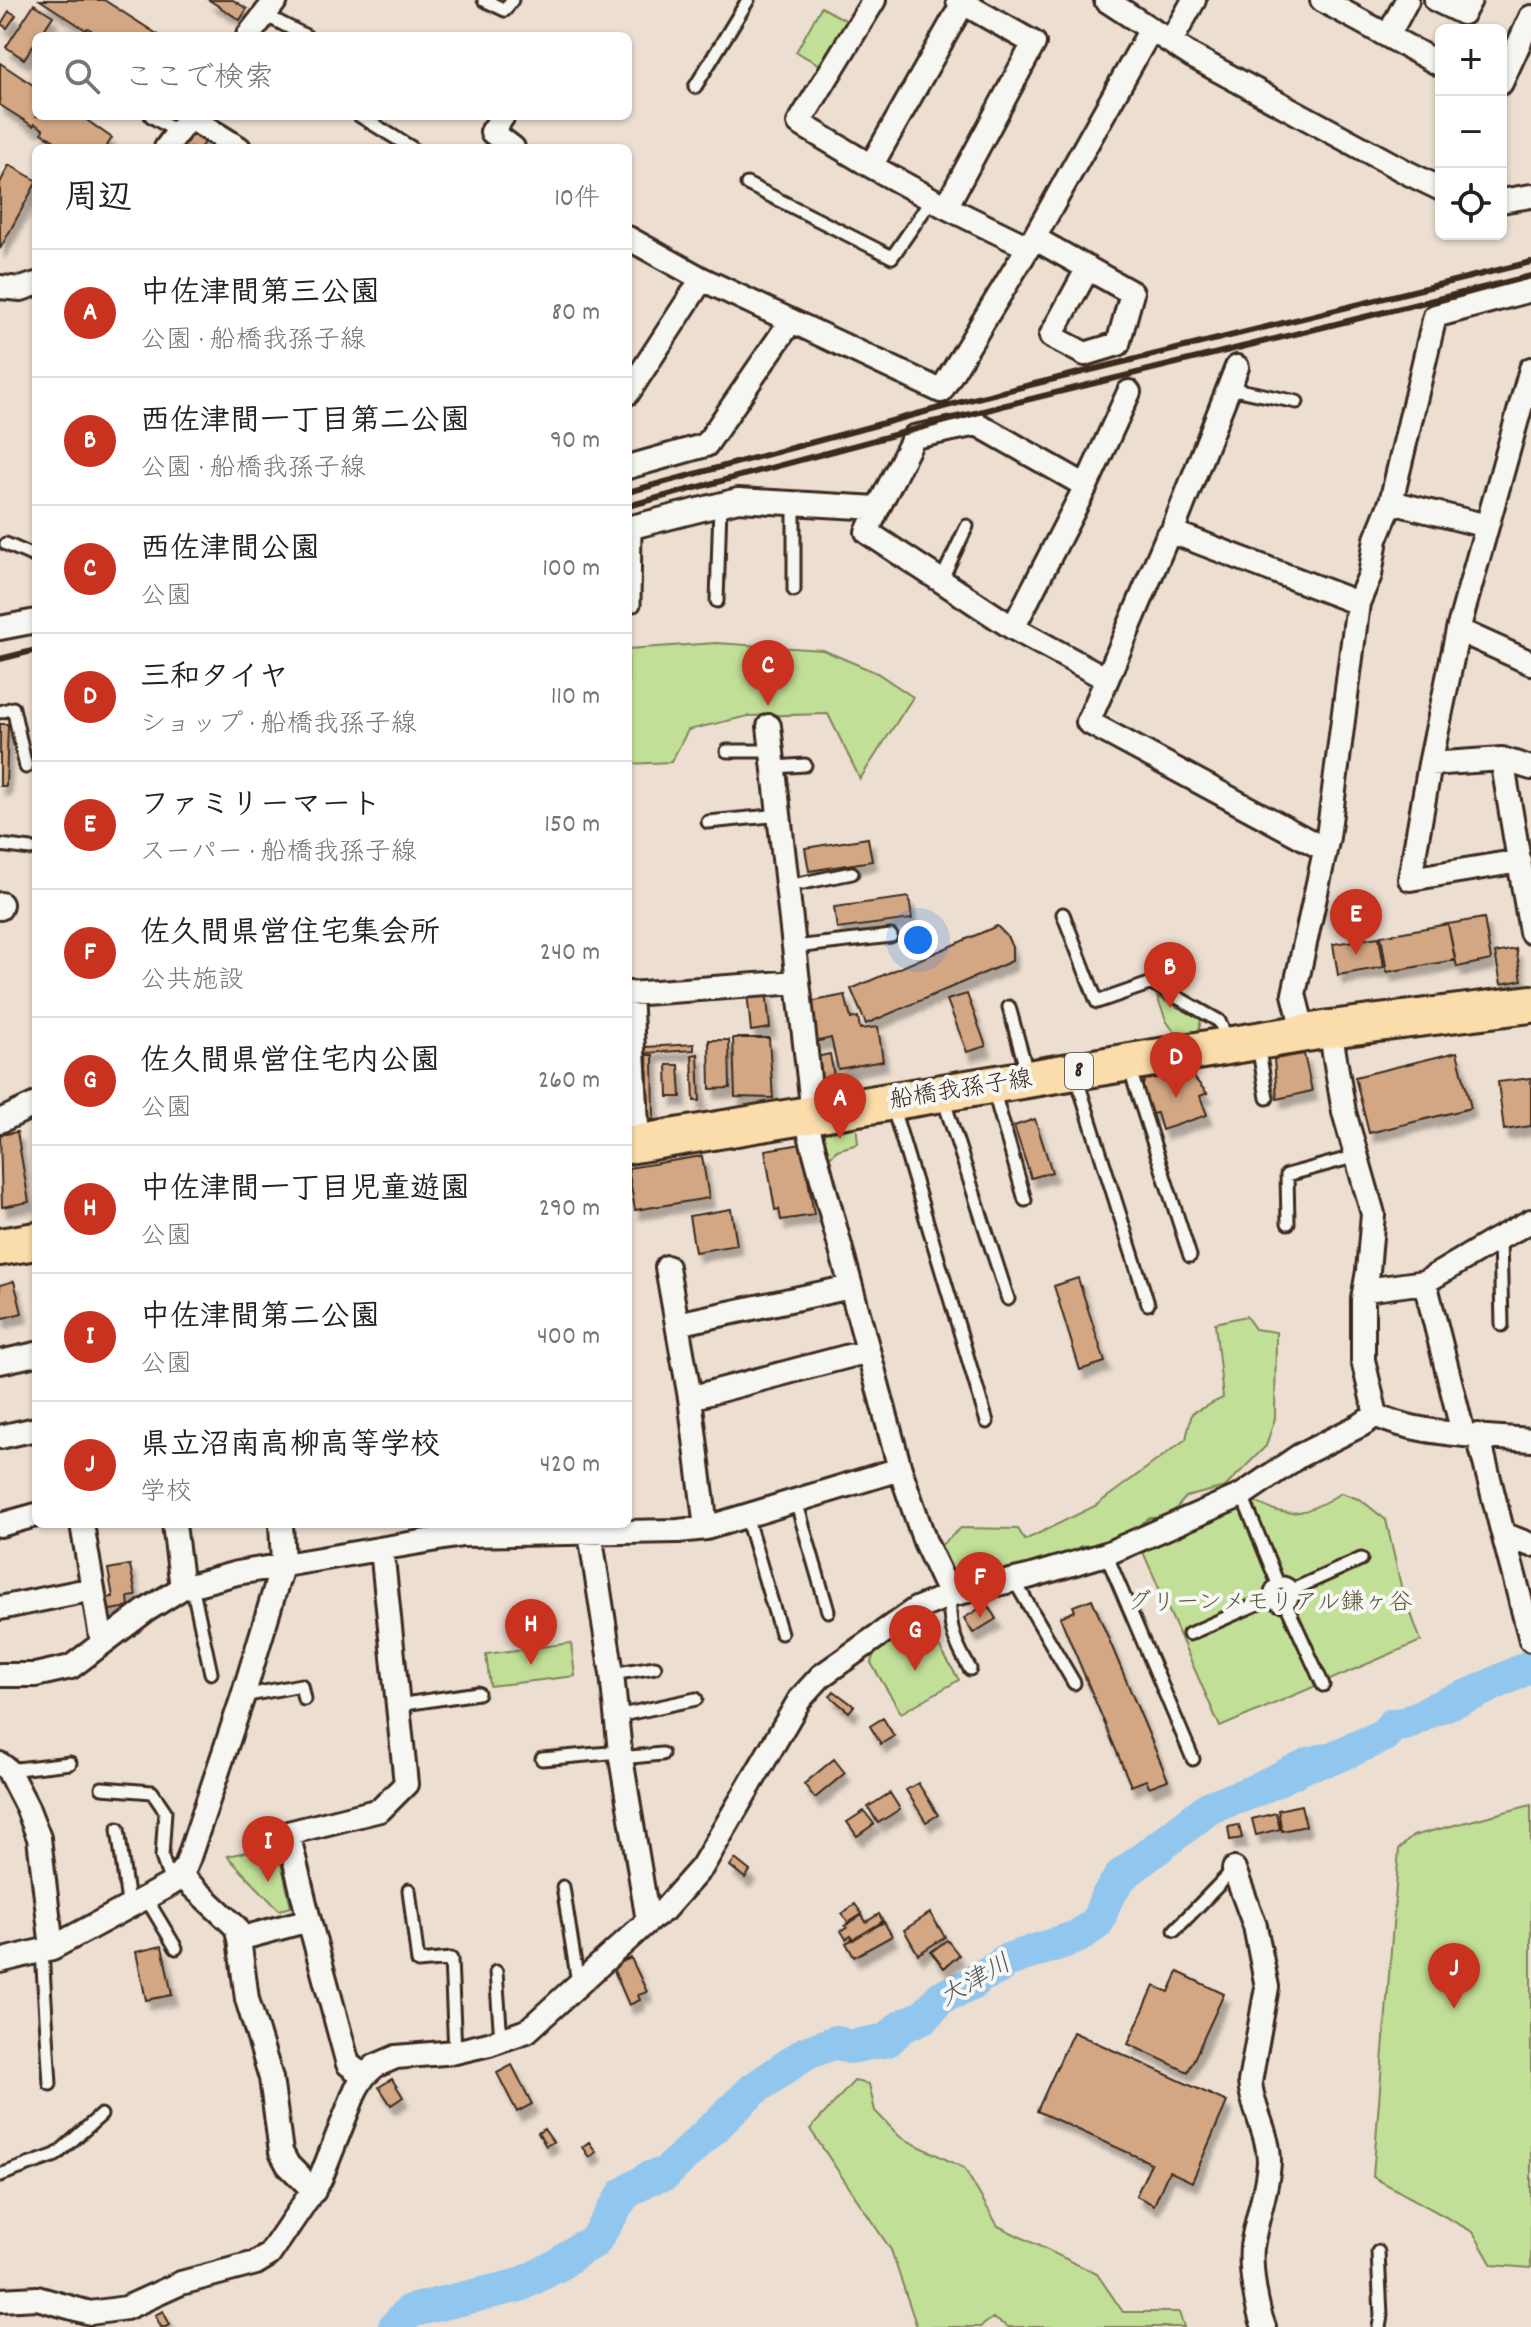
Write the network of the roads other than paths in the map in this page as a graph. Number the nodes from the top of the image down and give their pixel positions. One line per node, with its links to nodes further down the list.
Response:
1 (484, 0): 2 (lane)
2 (512, 0)
3 (748, 0): 21 (lane)
4 (874, 0): 29 (street)
5 (1106, 0): 14 (street)
6 (1194, 0): 18 (street)
7 (1322, 0): 17 (street)
8 (1407, 0): 17 (street)
9 (1436, 0): 10 (street)
10 (1470, 0)
11 (962, 1): 29 (street); 34 (street)
12 (270, 7): 15 (street); 16 (lane)
13 (1531, 17): 20 (street)
14 (1151, 29): 18 (street); 36 (street)
15 (251, 32)
16 (301, 32)
17 (1388, 36): 19 (street)
18 (1171, 41): 31 (street)
19 (1435, 62)
20 (1507, 70)
21 (695, 87)
22 (161, 120): 25 (lane)
23 (366, 120): 27 (lane)
24 (500, 120): 28 (street)
25 (180, 128): 26 (street)
26 (227, 144)
27 (406, 144)
28 (508, 144)
29 (871, 166): 34 (street)
30 (747, 184): 34 (lane)
31 (1435, 186)
32 (1531, 196): 33 (street)
33 (1507, 200)
34 (939, 203): 36 (street)
35 (632, 240): 38 (street)
36 (1031, 242): 37 (street); 42 (street)
37 (1088, 268)
38 (702, 279): 42 (street); 45 (street)
39 (32, 285): 40 (street)
40 (0, 287)
41 (1531, 290): 51 (street)
42 (791, 321): 49 (street)
43 (1531, 369): 48 (street)
44 (1233, 377): 47 (lane); 58 (street)
45 (632, 387)
46 (1129, 392): 50 (street)
47 (1297, 402)
48 (1524, 417): 56 (street)
49 (632, 466)
50 (1086, 486): 54 (street); 69 (street)
51 (1391, 502): 56 (street); 65 (street)
52 (794, 503): 53 (street); 54 (street); 63 (lane)
53 (720, 505): 57 (street); 64 (lane)
54 (878, 508): 62 (street)
55 (967, 526): 62 (lane)
56 (1487, 526): 70 (street)
57 (632, 528)
58 (1172, 532): 65 (street); 72 (street)
59 (6, 544): 61 (lane)
60 (632, 554): 66 (lane)
61 (32, 555)
62 (941, 581): 69 (street)
63 (794, 590)
64 (717, 601)
65 (1358, 603): 86 (street)
66 (634, 605)
67 (32, 622): 68 (street)
68 (0, 628)
69 (1013, 628): 72 (street)
70 (1458, 630): 71 (street); 78 (street)
71 (1531, 663)
72 (1107, 679): 86 (street)
73 (0, 712): 80 (lane)
74 (769, 726): 76 (street)
75 (727, 751): 76 (lane)
76 (774, 759): 79 (lane); 82 (street)
77 (1502, 759): 78 (street); 81 (street); 87 (street)
78 (1430, 764): 87 (street)
79 (805, 765)
80 (26, 767)
81 (1531, 768)
82 (780, 815): 83 (lane); 89 (street)
83 (708, 822)
84 (0, 845): 85 (lane)
85 (31, 849)
86 (1324, 849): 98 (street)
87 (1520, 861): 91 (street)
88 (852, 873): 89 (lane)
89 (788, 886): 93 (street)
90 (1063, 914): 99 (lane)
91 (1531, 932)
92 (891, 936): 93 (lane)
93 (795, 947): 94 (street)
94 (798, 982): 95 (street); 109 (street)
95 (632, 994)
96 (1531, 1004): 98 (main road, 船橋我孫子線 / 8)
97 (1009, 1007): 102 (lane)
98 (1317, 1031): 99 (main road, 船橋我孫子線 / 8); 112 (street)
99 (1244, 1043): 100 (main road, 船橋我孫子線 / 8); 105 (lane)
100 (1128, 1063): 101 (main road, 船橋我孫子線 / 8); 119 (lane)
101 (1075, 1072): 102 (main road, 船橋我孫子線 / 8); 125 (lane)
102 (1029, 1080): 103 (main road, 船橋我孫子線 / 8)
103 (992, 1086): 104 (main road, 船橋我孫子線 / 8); 113 (lane)
104 (941, 1094): 106 (main road, 船橋我孫子線 / 8); 124 (lane)
105 (1267, 1098)
106 (891, 1103): 109 (main road, 船橋我孫子線 / 8); 133 (lane)
107 (32, 1106): 110 (street)
108 (632, 1106): 111 (street)
109 (813, 1114): 111 (main road, 船橋我孫子線 / 8); 122 (street)
110 (0, 1121)
111 (633, 1144)
112 (1357, 1156): 115 (lane); 123 (street)
113 (1025, 1200)
114 (1531, 1221): 116 (street)
115 (1288, 1223)
116 (1500, 1237): 121 (street); 127 (lane)
117 (32, 1242): 118 (main road)
118 (0, 1247)
119 (1190, 1256)
120 (667, 1267): 126 (street)
121 (1425, 1282): 123 (street); 135 (street)
122 (851, 1287): 126 (street); 128 (street)
123 (1366, 1290): 132 (street)
124 (1008, 1299)
125 (1148, 1304)
126 (677, 1324): 131 (street)
127 (1502, 1325)
128 (868, 1351): 131 (street); 138 (street)
129 (32, 1355): 130 (street)
130 (0, 1362)
131 (690, 1398): 147 (street)
132 (1376, 1415): 135 (street); 139 (street)
133 (987, 1422)
134 (32, 1430): 136 (street)
135 (1470, 1434): 137 (street); 149 (street)
136 (0, 1437)
137 (1531, 1440)
138 (900, 1469): 140 (street); 160 (street)
139 (1242, 1495): 152 (street); 156 (lane)
140 (796, 1501): 142 (street); 164 (lane)
141 (32, 1516): 143 (street)
142 (746, 1516): 147 (street); 165 (lane)
143 (0, 1525)
144 (83, 1528): 158 (street)
145 (175, 1528): 157 (street)
146 (281, 1528): 154 (street)
147 (706, 1528): 148 (street)
148 (590, 1533): 151 (street); 172 (street)
149 (1503, 1534): 150 (street); 167 (street)
150 (1531, 1545)
151 (382, 1549): 154 (street); 180 (street)
152 (1106, 1554): 155 (street); 185 (lane)
153 (1361, 1559): 159 (lane)
154 (283, 1563): 157 (street); 177 (street)
155 (1014, 1580): 160 (street); 174 (lane)
156 (1278, 1584): 159 (lane); 161 (lane)
157 (187, 1586): 168 (street); 171 (lane)
158 (93, 1589): 163 (street); 168 (street)
159 (1292, 1590): 162 (lane)
160 (950, 1595): 170 (lane); 196 (street)
161 (1271, 1598): 162 (lane); 166 (lane)
162 (1286, 1604): 175 (lane)
163 (0, 1608)
164 (828, 1611)
165 (781, 1633)
166 (1189, 1634)
167 (1531, 1640)
168 (102, 1643): 173 (street)
169 (655, 1667): 172 (lane)
170 (970, 1669)
171 (211, 1673)
172 (612, 1674): 181 (street)
173 (0, 1675)
174 (1074, 1683)
175 (1323, 1685)
176 (478, 1693): 180 (lane)
177 (243, 1696): 178 (lane); 191 (street)
178 (304, 1699)
179 (696, 1699): 181 (lane)
180 (398, 1705): 195 (street)
181 (617, 1716): 182 (street)
182 (620, 1752): 183 (lane); 184 (lane); 196 (street)
183 (662, 1754)
184 (542, 1759)
185 (1193, 1759)
186 (70, 1763): 187 (lane)
187 (4, 1767): 200 (street)
188 (102, 1788): 191 (lane)
189 (118, 1829): 194 (lane)
190 (1234, 1869): 197 (lane); 213 (street)
191 (175, 1879): 194 (street); 198 (street)
192 (563, 1887): 203 (lane)
193 (409, 1890): 205 (lane)
194 (140, 1902): 199 (lane); 200 (street)
195 (309, 1920): 198 (street); 206 (street)
196 (648, 1921): 203 (street)
197 (1175, 1930)
198 (239, 1939): 210 (street)
199 (176, 1948)
200 (47, 1950): 201 (street); 207 (lane)
201 (0, 1961)
202 (496, 1972): 204 (lane)
203 (578, 1984): 204 (street)
204 (501, 2040): 205 (street)
205 (455, 2052): 206 (street)
206 (364, 2076): 210 (street)
207 (50, 2084)
208 (101, 2115): 209 (lane)
209 (0, 2175)
210 (314, 2191): 212 (street)
211 (1378, 2252): 214 (lane)
212 (1, 2298)
213 (1264, 2327)
214 (1379, 2327)

